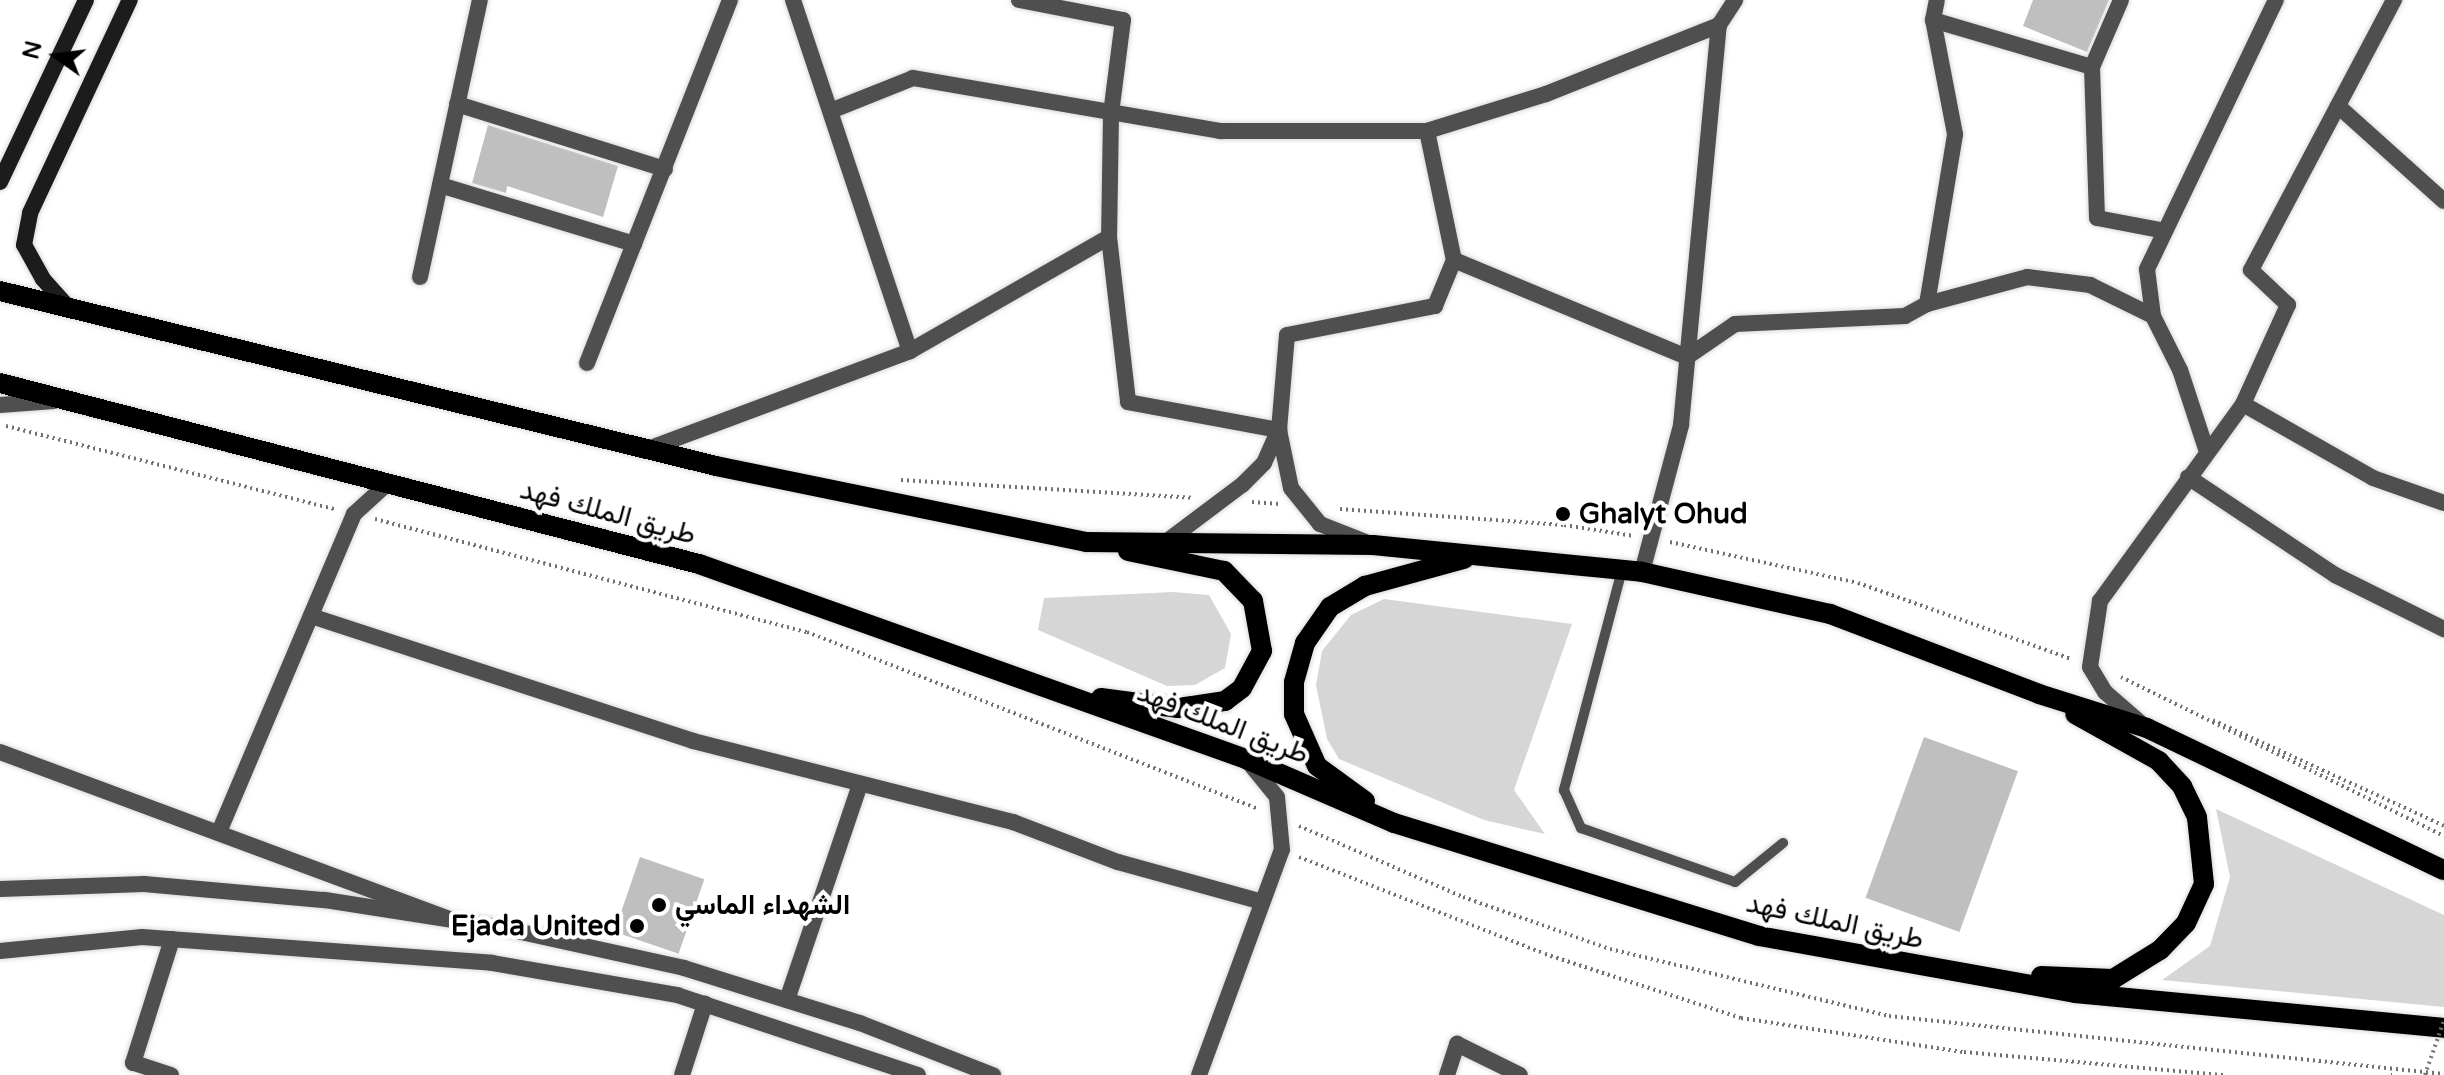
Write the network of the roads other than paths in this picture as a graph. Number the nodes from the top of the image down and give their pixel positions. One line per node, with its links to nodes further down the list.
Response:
1 (86, 0): 21 (main road)
2 (130, 0): 31 (main road)
3 (480, 0): 15 (street)
4 (730, 0): 20 (street)
5 (793, 0): 17 (street)
6 (1019, 0): 18 (street)
7 (1735, 0): 13 (street)
8 (1937, 0): 12 (street)
9 (2121, 0): 14 (street)
10 (2276, 0): 24 (street)
11 (2394, 0): 16 (street)
12 (1933, 20): 14 (street); 30 (street)
13 (1719, 25): 19 (street); 34 (street)
14 (2092, 67): 24 (street)
15 (457, 104): 20 (street); 22 (street)
16 (2338, 106): 23 (street); 38 (street)
17 (833, 110): 18 (street); 33 (street)
18 (1111, 114): 19 (street); 25 (street)
19 (1427, 131): 27 (street)
20 (665, 169): 26 (street)
21 (0, 182)
22 (440, 185): 26 (street); 28 (street)
23 (2444, 201)
24 (2165, 231): 32 (street)
25 (1109, 237): 33 (street); 40 (street)
26 (634, 244): 35 (street)
27 (1454, 260): 34 (street); 40 (street)
28 (420, 277)
29 (0, 291): 31 (main road)
30 (1927, 304): 32 (street); 34 (street)
31 (69, 308): 41 (main road)
32 (2153, 316): 42 (street)
33 (910, 351): 41 (street)
34 (1687, 357): 50 (street)
35 (587, 363)
36 (0, 383): 37 (main road, طريق الملك فهد)
37 (69, 400): 39 (street); 44 (main road, طريق الملك فهد)
38 (2243, 404): 42 (street); 45 (street)
39 (0, 405)
40 (1279, 430): 47 (street); 48 (street)
41 (648, 449): 46 (main road)
42 (2207, 452): 43 (street)
43 (2188, 477): 52 (street); 55 (street)
44 (388, 483): 51 (street); 53 (main road, طريق الملك فهد)
45 (2444, 503)
46 (1086, 542): 47 (main road); 53 (main road)
47 (1166, 542): 48 (main road)
48 (1373, 545): 49 (main road)
49 (1484, 555): 50 (main road); 59 (main road)
50 (1632, 571): 54 (main road); 61 (lane)
51 (311, 616): 58 (street); 60 (street)
52 (2444, 629)
53 (1066, 694): 57 (main road, طريق الملك فهد)
54 (2039, 694): 55 (main road); 68 (main road)
55 (2147, 728): 62 (main road)
56 (0, 752): 60 (street)
57 (1246, 759): 59 (main road, طريق الملك فهد); 64 (street)
58 (860, 784): 64 (street); 69 (street)
59 (1394, 823): 68 (main road, طريق الملك فهد)
60 (219, 832): 65 (street)
61 (1783, 843)
62 (2444, 870)
63 (0, 889): 65 (street)
64 (1262, 902): 76 (street)
65 (448, 919): 69 (street)
66 (172, 939): 67 (street); 70 (street); 72 (street)
67 (0, 951)
68 (1945, 973): 71 (main road, طريق الملك فهد)
69 (787, 1000): 75 (street)
70 (705, 1004): 73 (street); 74 (street)
71 (2444, 1028)
72 (171, 1075)
73 (682, 1075)
74 (918, 1075)
75 (993, 1075)
76 (1199, 1075)
77 (1447, 1075): 78 (street)
78 (1520, 1075)

